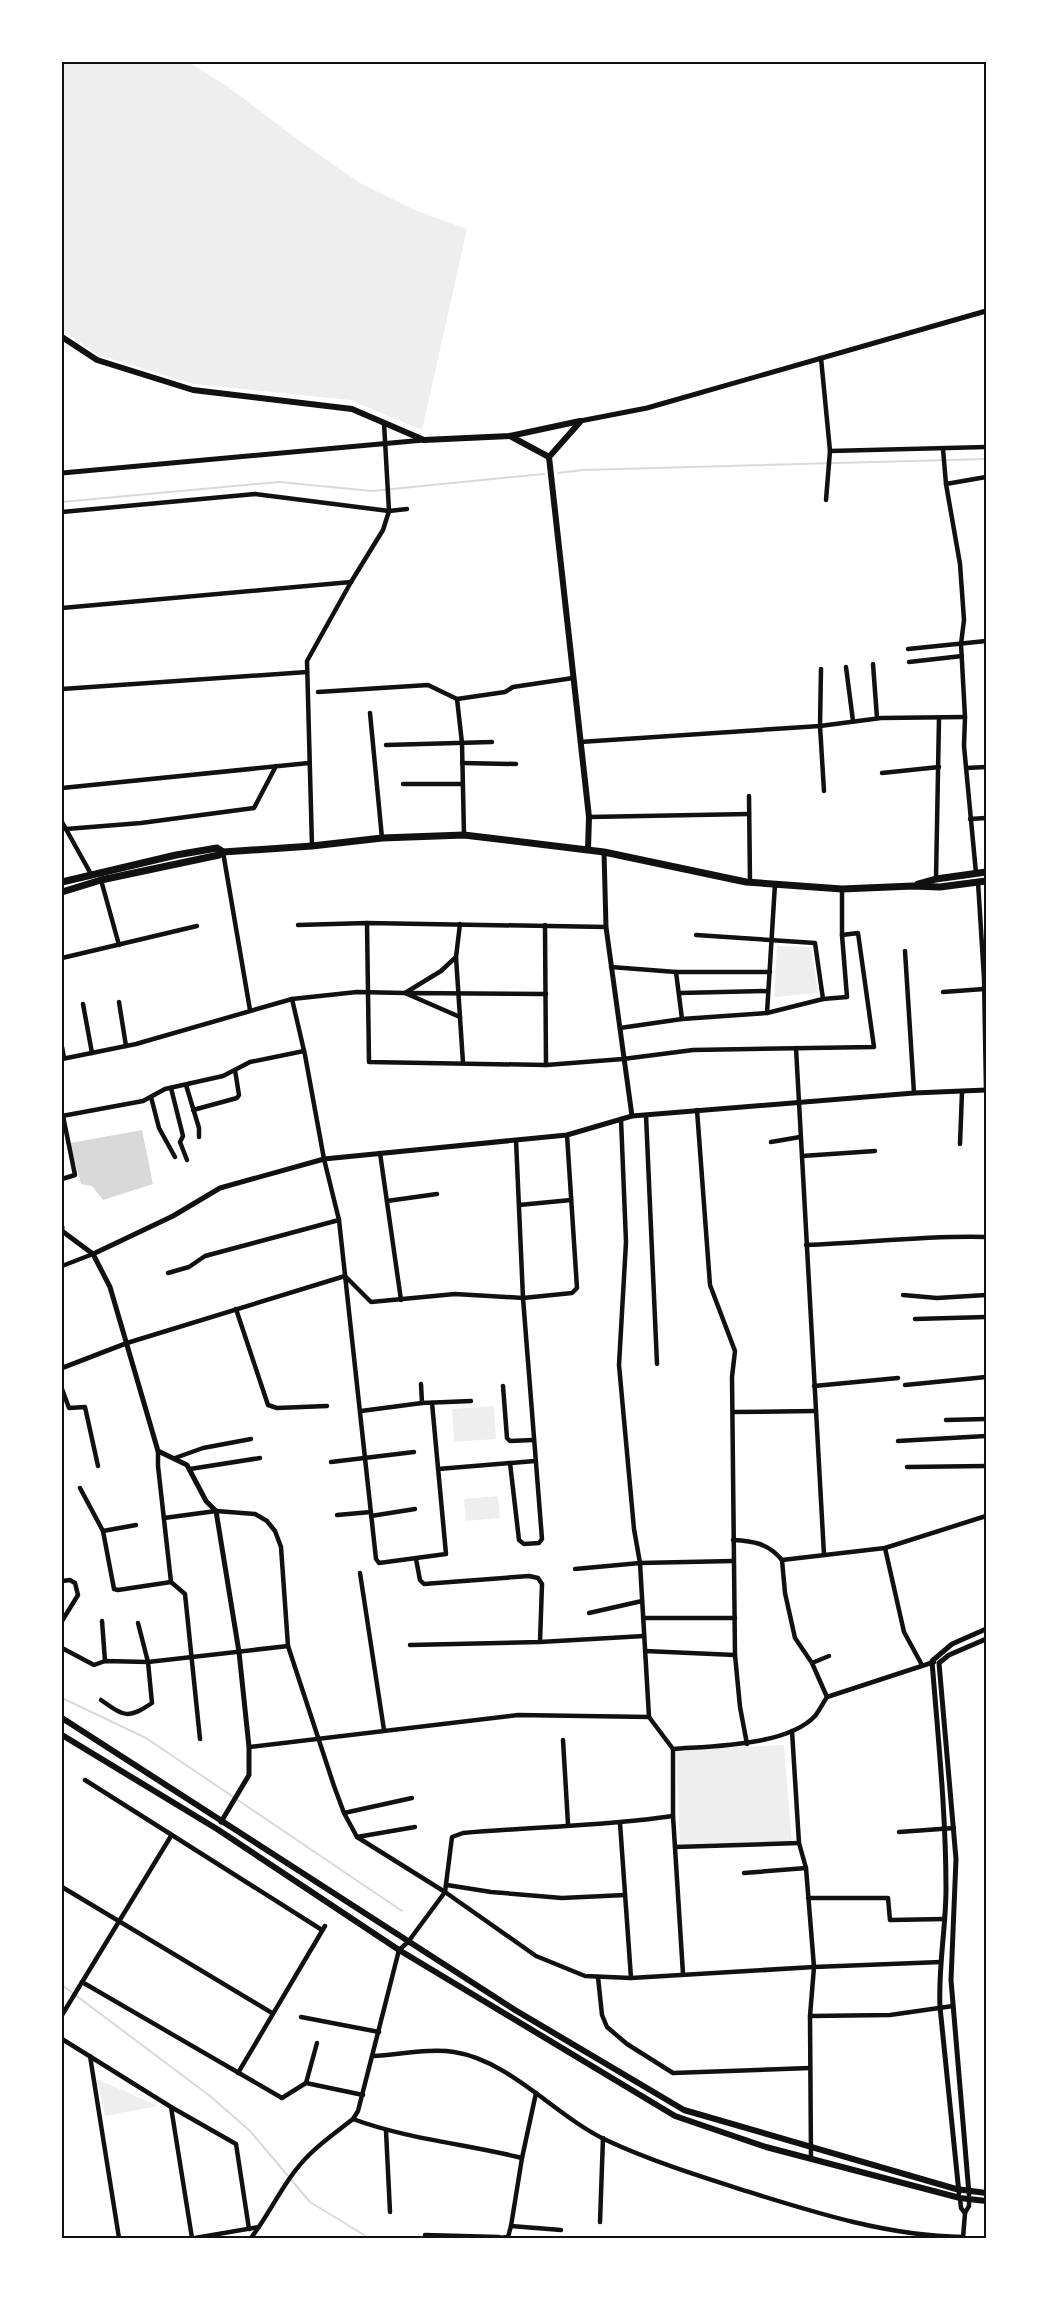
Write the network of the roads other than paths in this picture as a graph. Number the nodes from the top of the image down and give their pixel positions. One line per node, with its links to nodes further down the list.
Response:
1 (987, 311): 3 (street)
2 (62, 337): 5 (main road)
3 (821, 358): 4 (street); 11 (street)
4 (580, 421): 6 (main road); 12 (main road)
5 (384, 423): 7 (main road); 8 (street)
6 (510, 436): 7 (main road); 12 (main road)
7 (424, 440): 8 (street)
8 (385, 444): 13 (street); 18 (street)
9 (987, 447): 10 (street)
10 (943, 449): 11 (street); 15 (street)
11 (830, 451): 16 (street)
12 (549, 457): 31 (main road)
13 (62, 473)
14 (987, 477): 15 (street)
15 (946, 484): 23 (street)
16 (826, 500)
17 (407, 509): 18 (street)
18 (389, 511): 19 (street); 20 (street)
19 (62, 512)
20 (351, 582): 21 (street); 30 (street)
21 (62, 608)
22 (987, 641): 23 (street)
23 (961, 644): 24 (street); 25 (street)
24 (908, 649)
25 (962, 656): 26 (street); 36 (street)
26 (909, 662)
27 (873, 664): 37 (street)
28 (846, 667): 39 (street)
29 (822, 669): 40 (street)
30 (307, 672): 32 (street); 45 (street)
31 (573, 678): 34 (street); 42 (main road)
32 (62, 689)
33 (318, 692): 34 (street)
34 (457, 699): 43 (street)
35 (370, 713): 65 (street)
36 (965, 717): 38 (street); 50 (street)
37 (878, 718): 38 (street); 39 (street)
38 (939, 718): 49 (street)
39 (853, 722): 40 (street)
40 (820, 726): 42 (street); 56 (street)
41 (492, 742): 43 (street)
42 (580, 742): 59 (main road)
43 (462, 743): 44 (street); 46 (street)
44 (386, 745)
45 (309, 763): 48 (street); 66 (street)
46 (462, 763): 47 (street); 54 (street)
47 (516, 764)
48 (276, 766): 55 (street); 63 (street)
49 (939, 767): 52 (street); 73 (street)
50 (966, 768): 51 (street); 61 (street)
51 (987, 768)
52 (882, 773)
53 (403, 784): 54 (street)
54 (462, 784): 64 (street)
55 (62, 788)
56 (825, 790)
57 (749, 796): 58 (street)
58 (749, 814): 59 (street); 77 (street)
59 (589, 817): 67 (main road)
60 (987, 818): 61 (street)
61 (970, 819): 71 (street)
62 (62, 822): 63 (street)
63 (66, 829): 72 (street)
64 (464, 835): 65 (main road); 67 (main road)
65 (382, 838): 66 (main road)
66 (312, 846): 68 (main road)
67 (588, 849): 69 (main road)
68 (223, 852): 72 (main road); 74 (main road); 112 (street)
69 (604, 852): 77 (main road); 88 (street)
70 (987, 872): 71 (main road)
71 (976, 873): 73 (main road)
72 (91, 874): 76 (main road)
73 (936, 879): 80 (main road)
74 (101, 880): 82 (main road); 92 (street)
75 (987, 881): 78 (main road)
76 (62, 882)
77 (750, 882): 79 (main road)
78 (978, 882): 80 (main road); 99 (street)
79 (775, 884): 81 (main road); 91 (street)
80 (913, 885): 81 (main road)
81 (842, 889): 90 (street)
82 (62, 892)
83 (367, 923): 84 (street); 85 (street); 103 (street)
84 (460, 924): 86 (street); 94 (street)
85 (298, 925)
86 (545, 925): 88 (street); 107 (street)
87 (197, 926): 92 (street)
88 (606, 927): 96 (street)
89 (696, 935): 91 (street)
90 (842, 935): 109 (street); 119 (street)
91 (772, 940): 98 (street); 109 (street)
92 (119, 945): 95 (street)
93 (905, 951): 131 (street)
94 (456, 957): 104 (street); 105 (street)
95 (62, 958)
96 (611, 967): 97 (street); 116 (street)
97 (676, 972): 98 (street); 106 (street)
98 (770, 972): 101 (street)
99 (985, 978): 100 (street)
100 (984, 989): 102 (street); 129 (street)
101 (768, 991): 106 (street); 113 (street)
102 (943, 992)
103 (367, 993): 104 (street); 108 (street); 124 (street)
104 (405, 993): 105 (street); 114 (street)
105 (458, 993): 107 (street); 114 (street)
106 (680, 993): 115 (street)
107 (546, 994): 125 (street)
108 (292, 999): 112 (street); 120 (street)
109 (823, 999): 113 (street)
110 (118, 1002): 117 (street)
111 (83, 1004): 121 (street)
112 (250, 1010): 117 (street)
113 (767, 1013): 115 (street)
114 (460, 1017): 124 (street)
115 (682, 1020): 116 (street)
116 (620, 1028): 123 (street)
117 (126, 1046): 121 (street)
118 (62, 1047): 122 (street)
119 (796, 1048): 123 (street); 133 (street)
120 (304, 1051): 126 (street); 150 (street)
121 (92, 1053): 122 (street)
122 (63, 1059)
123 (623, 1059): 125 (street); 138 (street)
124 (464, 1063): 125 (street)
125 (546, 1065)
126 (235, 1070): 127 (street); 134 (street)
127 (186, 1085): 128 (street); 134 (street)
128 (171, 1088): 132 (street); 151 (street)
129 (987, 1089): 130 (street)
130 (962, 1092): 131 (street); 145 (street)
131 (914, 1093): 133 (street)
132 (151, 1097): 137 (street); 149 (street)
133 (799, 1102): 135 (street); 142 (street)
134 (193, 1110): 141 (street)
135 (697, 1110): 136 (street); 188 (street)
136 (646, 1115): 138 (street); 173 (street)
137 (62, 1116): 152 (street)
138 (632, 1116): 139 (street)
139 (621, 1119): 140 (street); 223 (street)
140 (567, 1135): 143 (street); 154 (street)
141 (199, 1137)
142 (800, 1137): 144 (street); 148 (street)
143 (516, 1140): 147 (street); 156 (street)
144 (771, 1142)
145 (960, 1144)
146 (875, 1151): 148 (street)
147 (380, 1153): 150 (street); 155 (street)
148 (802, 1156): 160 (street)
149 (175, 1157)
150 (324, 1159): 157 (street); 161 (street)
151 (187, 1161)
152 (62, 1179)
153 (437, 1194): 155 (street)
154 (572, 1200): 156 (street); 167 (street)
155 (387, 1201): 168 (street)
156 (519, 1205): 167 (street)
157 (339, 1220): 163 (street); 164 (street)
158 (62, 1227): 161 (street)
159 (987, 1237): 160 (street)
160 (807, 1245): 180 (street)
161 (93, 1254): 162 (street); 172 (street)
162 (62, 1266)
163 (168, 1273)
164 (345, 1276): 168 (street); 169 (street); 186 (street)
165 (987, 1294): 166 (street)
166 (903, 1295)
167 (523, 1298): 168 (street); 193 (street)
168 (401, 1300)
169 (236, 1309): 172 (street); 185 (street)
170 (987, 1317): 171 (street)
171 (915, 1319)
172 (127, 1343): 174 (street); 195 (street)
173 (657, 1364)
174 (62, 1368)
175 (987, 1377): 178 (street)
176 (898, 1378): 180 (street)
177 (421, 1384): 183 (street)
178 (905, 1385)
179 (503, 1386): 193 (street)
180 (814, 1386): 187 (street)
181 (62, 1389): 203 (street)
182 (471, 1401): 184 (street)
183 (422, 1403): 184 (street); 186 (street)
184 (432, 1403): 207 (street)
185 (327, 1406)
186 (361, 1411): 197 (street)
187 (816, 1411): 188 (street); 219 (street)
188 (733, 1412): 217 (street)
189 (987, 1419): 190 (street)
190 (946, 1420)
191 (987, 1436): 194 (street)
192 (251, 1439): 198 (street)
193 (533, 1440): 200 (street)
194 (897, 1441)
195 (158, 1451): 198 (street); 214 (street)
196 (414, 1452): 197 (street)
197 (366, 1457): 201 (street); 211 (street)
198 (175, 1458): 206 (street)
199 (260, 1458): 206 (street)
200 (535, 1461): 202 (street); 202 (street)
201 (331, 1462)
202 (510, 1463): 207 (street)
203 (98, 1466)
204 (987, 1466): 205 (street)
205 (907, 1467)
206 (190, 1469): 210 (street)
207 (438, 1469): 220 (street)
208 (80, 1488): 216 (street)
209 (415, 1509): 211 (street)
210 (216, 1511): 214 (street); 240 (street); 243 (street)
211 (371, 1514): 212 (street); 220 (street)
212 (337, 1515)
213 (987, 1516): 218 (street)
214 (164, 1518): 227 (street)
215 (136, 1525): 216 (street)
216 (103, 1531): 227 (street)
217 (733, 1540): 221 (street); 222 (street)
218 (885, 1548): 219 (street); 252 (street)
219 (824, 1555): 221 (street)
220 (416, 1559): 238 (street)
221 (782, 1560): 250 (street)
222 (733, 1562): 223 (street); 231 (street)
223 (640, 1563): 224 (street); 228 (street)
224 (575, 1569)
225 (360, 1574): 257 (street)
226 (62, 1581): 233 (street)
227 (171, 1582): 246 (street)
228 (642, 1601): 229 (street); 230 (street)
229 (589, 1613)
230 (643, 1618): 231 (street); 236 (street)
231 (735, 1618): 244 (street)
232 (102, 1621): 247 (street)
233 (62, 1622)
234 (138, 1623): 249 (street)
235 (987, 1629): 248 (street)
236 (644, 1636): 238 (street); 242 (street)
237 (987, 1639): 251 (street)
238 (540, 1642): 239 (street)
239 (410, 1645)
240 (288, 1646): 243 (street); 261 (street)
241 (62, 1648): 247 (street)
242 (645, 1651): 244 (street); 255 (street)
243 (239, 1652): 246 (street); 264 (street)
244 (735, 1655): 263 (street)
245 (829, 1656): 250 (street)
246 (191, 1657): 249 (street); 260 (street)
247 (105, 1661): 249 (street)
248 (932, 1661): 251 (street); 252 (street); 275 (street)
249 (148, 1662): 254 (street)
250 (812, 1663): 253 (street)
251 (939, 1663): 274 (street)
252 (922, 1665): 253 (street)
253 (827, 1697): 258 (street)
254 (101, 1700)
255 (649, 1717): 257 (street); 265 (street)
256 (62, 1721): 270 (main road)
257 (384, 1730): 261 (street)
258 (792, 1731): 263 (street); 279 (street)
259 (62, 1735): 291 (main road)
260 (200, 1738)
261 (318, 1738): 264 (street); 268 (street)
262 (563, 1740): 272 (street)
263 (747, 1744): 265 (street)
264 (249, 1747): 270 (street)
265 (673, 1749): 269 (street)
266 (86, 1780): 277 (street)
267 (412, 1798): 268 (street)
268 (344, 1813): 278 (street)
269 (673, 1816): 271 (street); 280 (street)
270 (221, 1822): 290 (main road)
271 (620, 1823): 272 (street); 286 (street)
272 (568, 1824): 283 (street)
273 (415, 1827): 278 (street)
274 (954, 1828): 275 (street); 298 (street)
275 (945, 1829): 276 (street); 288 (street)
276 (899, 1832)
277 (171, 1836): 289 (street); 300 (street)
278 (357, 1837): 285 (street)
279 (799, 1844): 280 (street); 281 (street)
280 (675, 1847): 294 (street)
281 (806, 1868): 282 (street); 287 (street)
282 (744, 1873)
283 (447, 1885): 285 (street); 286 (street)
284 (62, 1887): 289 (street)
285 (445, 1892): 290 (street); 295 (street)
286 (625, 1895): 296 (street)
287 (808, 1898): 288 (street); 293 (street)
288 (945, 1919): 292 (street)
289 (118, 1922): 297 (street); 300 (street)
290 (408, 1942): 291 (street); 320 (main road)
291 (399, 1950): 304 (street); 322 (main road)
292 (940, 1962): 293 (street); 299 (street)
293 (814, 1967): 294 (street); 302 (street)
294 (683, 1974): 296 (street)
295 (597, 1977): 296 (street); 309 (street)
296 (631, 1978)
297 (82, 1982): 301 (street); 310 (street)
298 (953, 2006): 299 (street); 314 (street)
299 (940, 2007): 302 (street); 315 (street)
300 (272, 2013): 310 (street)
301 (62, 2015)
302 (810, 2016): 309 (street)
303 (301, 2017): 304 (street)
304 (379, 2032): 308 (street)
305 (62, 2039): 307 (street)
306 (316, 2043): 311 (street)
307 (90, 2056): 316 (street); 338 (street)
308 (373, 2056): 312 (street); 313 (street)
309 (810, 2068): 320 (street)
310 (238, 2073): 311 (street)
311 (306, 2083): 313 (street)
312 (536, 2093): 319 (street); 321 (street)
313 (363, 2095): 317 (street)
314 (961, 2102): 315 (street); 324 (street)
315 (950, 2103): 323 (street)
316 (171, 2107): 334 (street); 339 (street)
317 (353, 2119): 318 (street); 333 (street)
318 (386, 2131): 321 (street); 329 (street)
319 (603, 2138): 331 (street); 336 (street)
320 (811, 2147): 322 (street); 323 (main road)
321 (522, 2158): 332 (street)
322 (811, 2159): 326 (main road)
323 (959, 2190): 324 (main road); 326 (street)
324 (969, 2191): 325 (main road); 327 (street)
325 (987, 2193)
326 (960, 2198): 327 (main road); 330 (street)
327 (969, 2199): 328 (main road); 330 (street)
328 (987, 2201)
329 (390, 2212)
330 (965, 2214): 343 (street)
331 (600, 2222)
332 (511, 2226): 335 (street); 341 (street)
333 (260, 2227): 334 (street); 340 (street)
334 (249, 2229): 339 (street)
335 (561, 2230)
336 (893, 2230): 342 (street); 343 (street)
337 (425, 2235): 341 (street)
338 (119, 2238)
339 (194, 2238)
340 (250, 2238)
341 (499, 2238)
342 (891, 2238)
343 (963, 2238)

